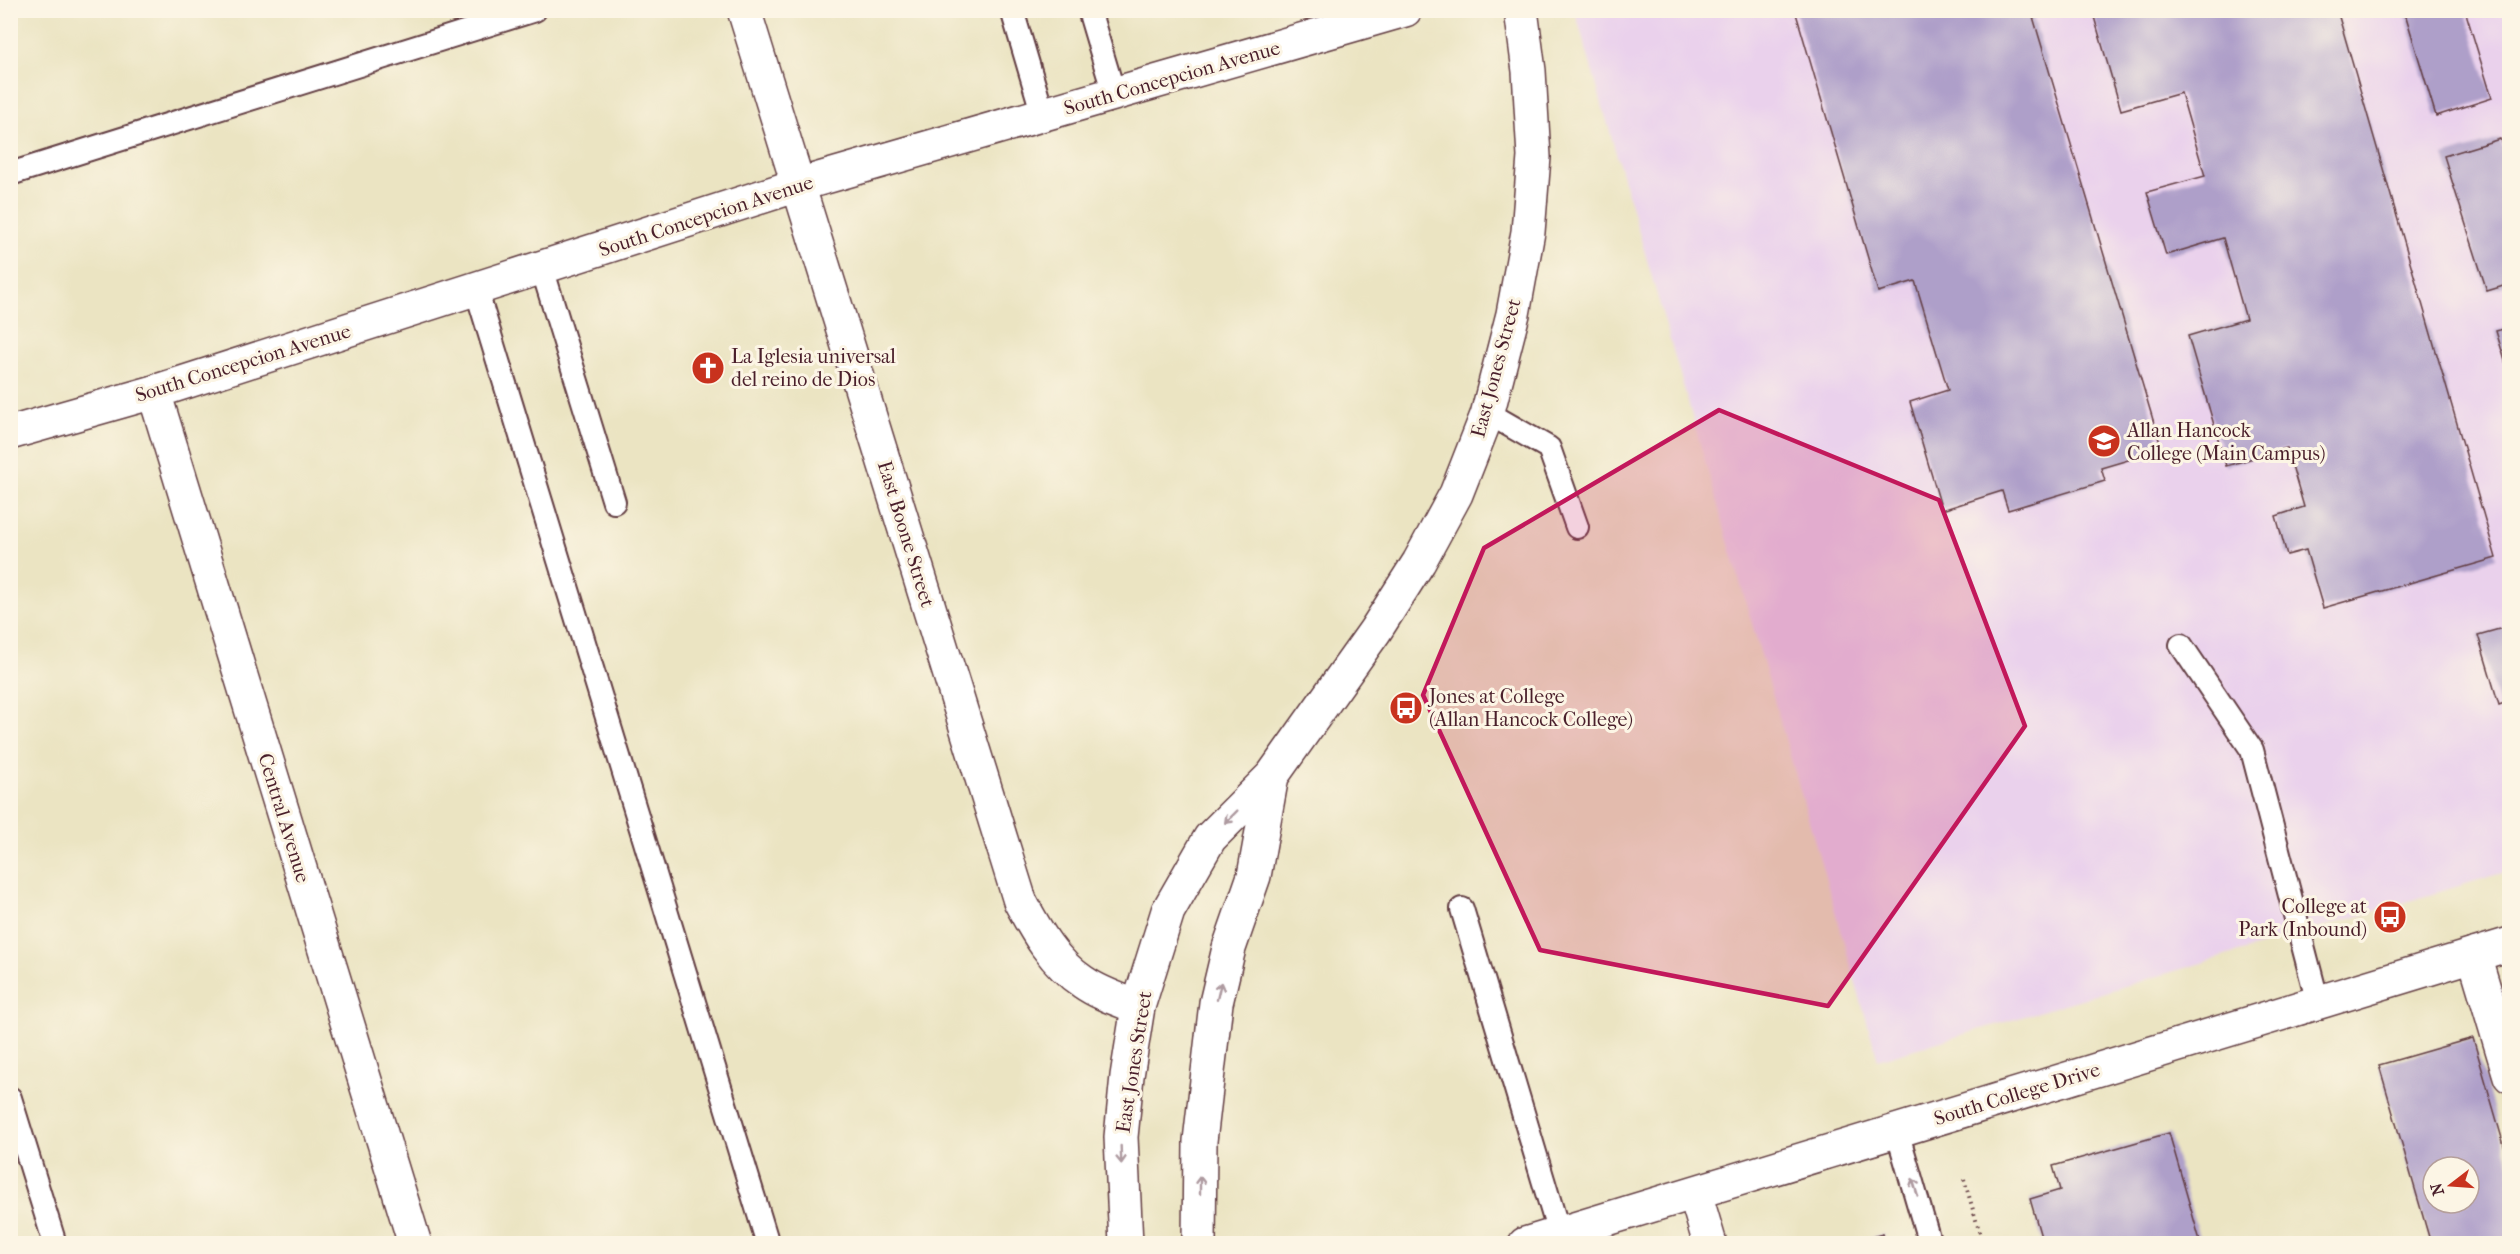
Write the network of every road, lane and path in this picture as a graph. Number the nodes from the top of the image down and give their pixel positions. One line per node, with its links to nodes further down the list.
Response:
1 (535, 10): 9 (lane)
2 (744, 10): 10 (street, East Boone Street)
3 (1012, 10): 8 (lane)
4 (1089, 10): 7 (lane)
5 (1405, 10): 7 (street, South Concepcion Avenue)
6 (1521, 10): 14 (street, East Jones Street)
7 (1114, 94): 8 (street, South Concepcion Avenue)
8 (1043, 115): 10 (street, South Concepcion Avenue)
9 (10, 174)
10 (798, 185): 11 (street, South Concepcion Avenue); 24 (street, East Boone Street)
11 (542, 268): 12 (street, South Concepcion Avenue); 16 (lane)
12 (476, 289): 13 (street, South Concepcion Avenue); 33 (lane)
13 (154, 392): 15 (street, South Concepcion Avenue); 32 (street, Central Avenue)
14 (1488, 413): 17 (lane); 19 (street, East Jones Street)
15 (10, 433)
16 (614, 502)
17 (1577, 527)
18 (2181, 645): 23 (lane)
19 (1272, 776): 24 (street, East Jones Street, one-way to 24); 35 (street, East Jones Street, one-way to 19)
20 (1462, 909): 30 (lane)
21 (2510, 944): 22 (street, South College Drive)
22 (2474, 955): 23 (street, South College Drive); 25 (street)
23 (2318, 1003): 27 (street, South College Drive)
24 (1138, 1007): 34 (street, East Jones Street, one-way to 34)
25 (2510, 1076)
26 (10, 1098): 31 (lane)
27 (1897, 1131): 29 (street, South College Drive); 38 (lane, one-way to 27)
28 (1964, 1179): 39 (path)
29 (1695, 1193): 30 (street, South College Drive); 37 (street)
30 (1560, 1233): 36 (street, South College Drive)
31 (56, 1244)
32 (415, 1244)
33 (768, 1244)
34 (1126, 1244)
35 (1199, 1244)
36 (1525, 1244)
37 (1710, 1244)
38 (1930, 1244)
39 (1983, 1244)

